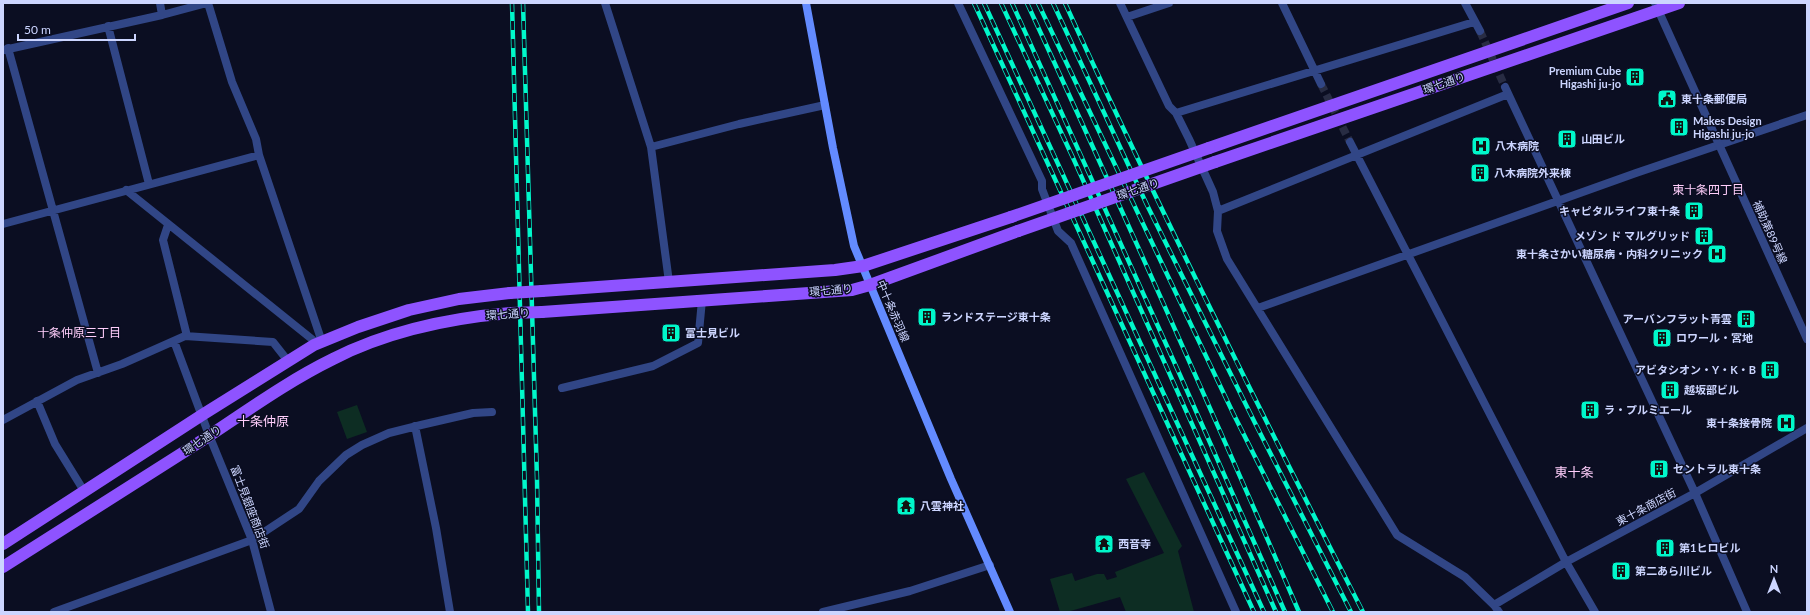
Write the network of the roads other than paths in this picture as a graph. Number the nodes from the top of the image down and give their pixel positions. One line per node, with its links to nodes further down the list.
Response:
1 (160, 3): 13 (street)
2 (207, 3): 13 (street); 27 (street)
3 (605, 3): 26 (street)
4 (806, 3): 21 (main road, 中十条赤羽線)
5 (958, 3): 69 (street)
6 (1120, 3): 14 (street)
7 (1169, 3): 14 (street)
8 (1282, 3): 19 (street)
9 (1465, 3): 15 (street)
10 (1628, 3): 37 (main road, 環七通り, bridge)
11 (1679, 3): 12 (main road, 環七通り)
12 (1656, 7): 25 (street, 補助第89号線); 39 (main road, 環七通り, bridge)
13 (162, 15): 16 (street)
14 (1127, 17): 22 (street)
15 (1474, 22): 17 (street); 19 (street)
16 (108, 26): 18 (street); 29 (street)
17 (1480, 30)
18 (6, 49): 32 (street)
19 (1314, 70): 20 (street); 22 (street)
20 (1321, 84)
21 (825, 106): 26 (street); 37 (main road, 中十条赤羽線)
22 (1176, 113): 33 (street)
23 (1807, 115): 25 (street)
24 (1350, 142): 28 (street)
25 (1718, 146): 31 (street); 43 (street, 補助第89号線)
26 (651, 147): 38 (street)
27 (259, 155): 29 (street); 45 (street)
28 (1356, 155): 31 (street); 33 (street); 36 (street)
29 (148, 184): 30 (street)
30 (126, 190): 32 (street); 35 (street)
31 (1557, 202): 36 (street); 57 (street)
32 (52, 210): 34 (street); 47 (street)
33 (1218, 211): 41 (street)
34 (3, 224)
35 (168, 226): 42 (street); 45 (street)
36 (1408, 255): 41 (street); 60 (street)
37 (863, 266): 38 (main road, 環七通り); 39 (main road, 中十条赤羽線)
38 (669, 282): 45 (main road, 環七通り, bridge)
39 (870, 285): 40 (main road, 環七通り); 61 (main road, 中十条赤羽線)
40 (702, 300): 48 (street); 55 (main road, 環七通り, bridge)
41 (1258, 308): 63 (street)
42 (187, 336): 44 (street); 46 (street)
43 (1807, 339)
44 (174, 340): 47 (street); 51 (street, 富士見銀座商店街)
45 (320, 343): 46 (main road, 環七通り)
46 (288, 361): 51 (main road, 環七通り)
47 (98, 373): 49 (street)
48 (562, 388)
49 (37, 401): 52 (street); 56 (street)
50 (492, 412): 53 (street)
51 (202, 416): 55 (street, 富士見銀座商店街); 56 (main road, 環七通り)
52 (3, 420)
53 (415, 426): 58 (street); 66 (street)
54 (1807, 428): 57 (street, 東十条商店街)
55 (209, 435): 58 (street, 富士見銀座商店街); 62 (main road, 環七通り)
56 (84, 491): 59 (main road, 環七通り)
57 (1695, 493): 60 (street, 東十条商店街); 71 (street)
58 (252, 540): 64 (street); 65 (street, 富士見銀座商店街)
59 (3, 544)
60 (1566, 562): 63 (street, 東十条商店街); 70 (street)
61 (990, 565): 67 (street); 68 (main road, 中十条赤羽線)
62 (3, 567)
63 (1497, 608)
64 (54, 612)
65 (271, 612)
66 (450, 612)
67 (823, 612)
68 (1010, 612)
69 (1236, 612)
70 (1595, 612)
71 (1747, 612)

